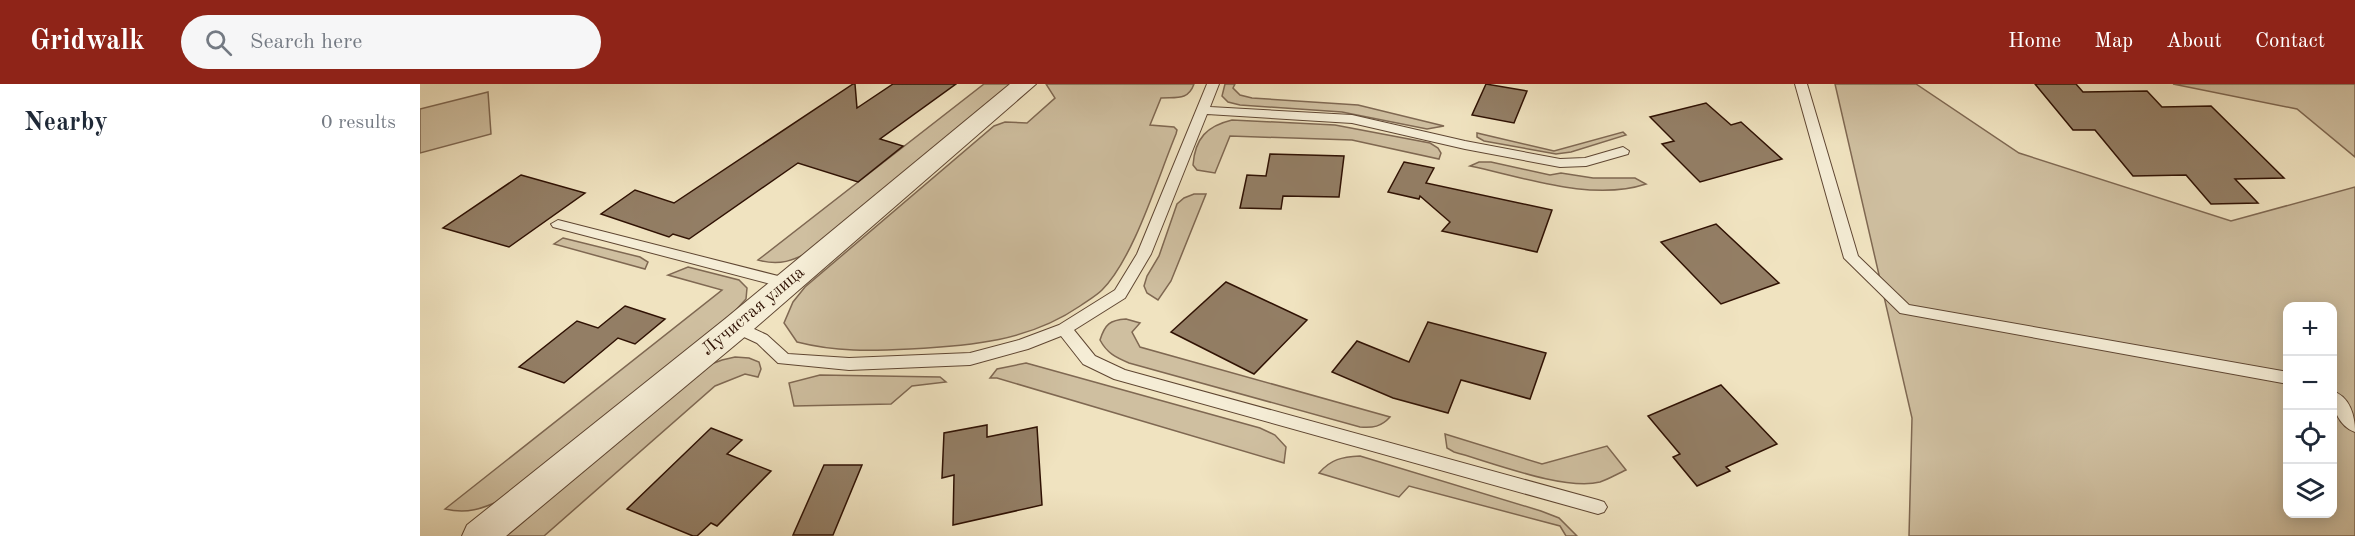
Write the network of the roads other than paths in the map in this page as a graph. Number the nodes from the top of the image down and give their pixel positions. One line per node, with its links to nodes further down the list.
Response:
1 (1024, 84): 7 (street, Лучистая улица)
2 (1213, 84): 4 (lane)
3 (1801, 84): 10 (lane)
4 (1203, 110): 5 (lane); 9 (lane)
5 (1623, 151)
6 (558, 224): 7 (lane)
7 (786, 283): 8 (street, Лучистая улица)
8 (736, 327): 9 (lane); 14 (street, Лучистая улица)
9 (1064, 329): 13 (lane)
10 (2283, 377)
11 (2337, 403): 12 (lane)
12 (2355, 425)
13 (1598, 507)
14 (480, 536)

